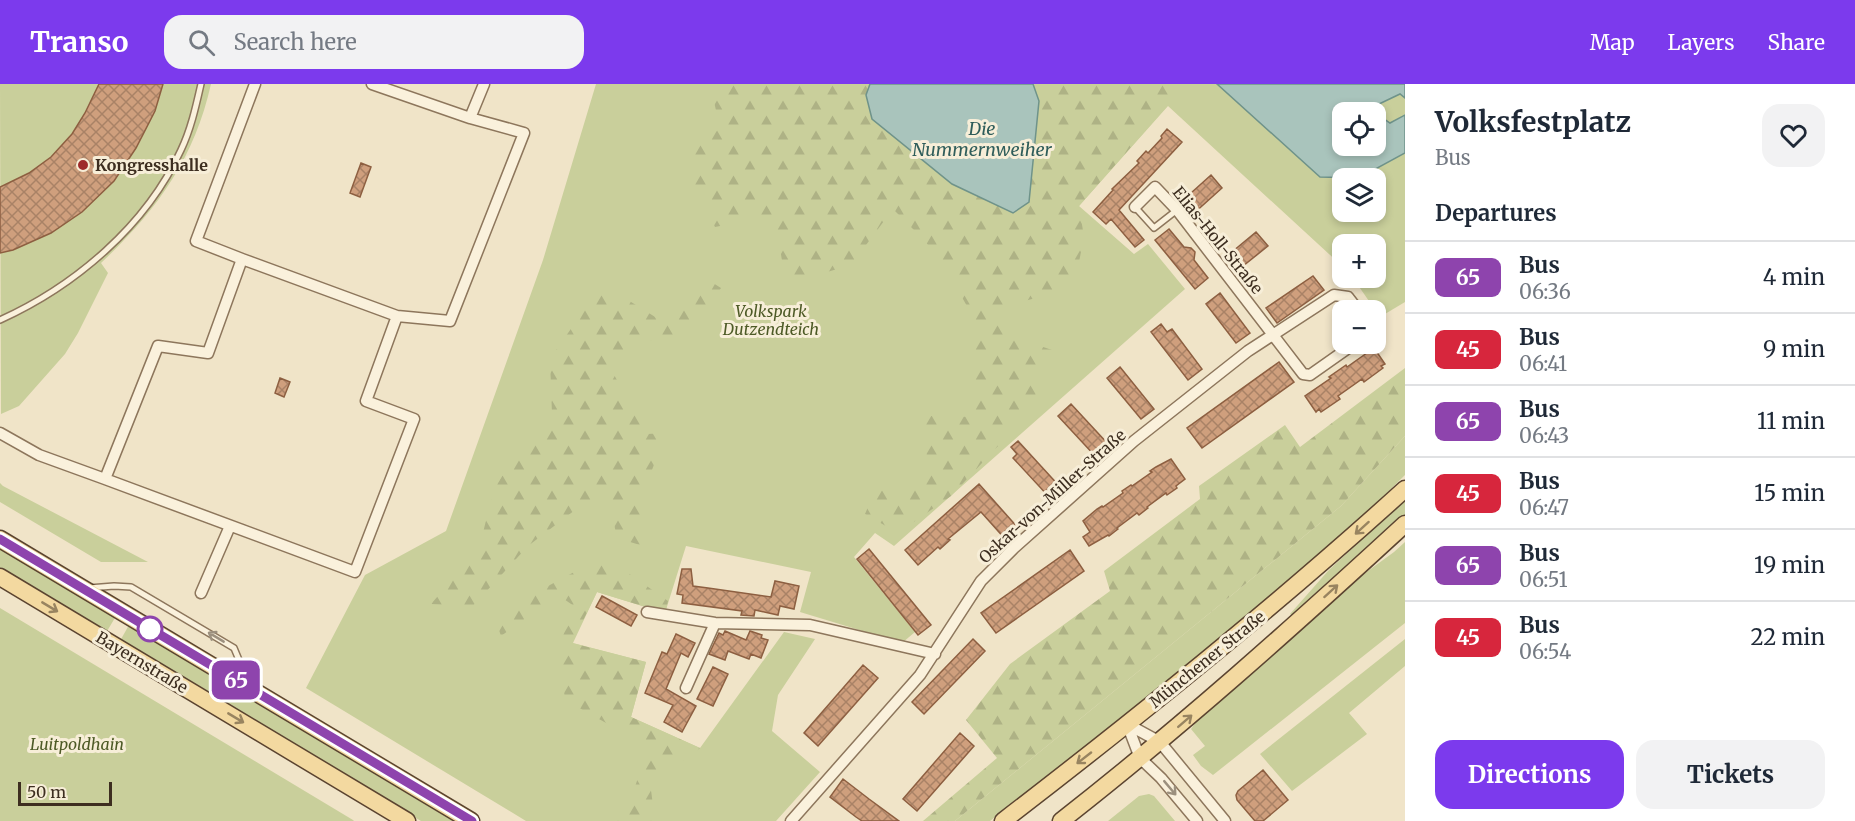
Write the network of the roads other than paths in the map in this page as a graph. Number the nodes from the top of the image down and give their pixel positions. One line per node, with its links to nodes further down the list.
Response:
1 (201, 84): 11 (lane)
2 (255, 84): 8 (street)
3 (372, 84): 5 (street)
4 (484, 84): 5 (street)
5 (470, 118): 10 (street)
6 (1135, 207): 7 (lane); 7 (street, Elias-Holl-Straße)
7 (1177, 210): 12 (street, Elias-Holl-Straße)
8 (242, 259): 10 (street); 15 (street)
9 (1350, 300): 12 (street, Oskar-von-Miller-Straße)
10 (397, 316): 18 (street)
11 (0, 320)
12 (1274, 334): 13 (street, Elias-Holl-Straße); 25 (street, Oskar-von-Miller-Straße)
13 (1340, 354)
14 (0, 434): 15 (street)
15 (105, 479): 18 (street)
16 (1405, 489): 28 (main road, Münchener Straße, one-way to 28)
17 (1405, 524): 29 (main road, Münchener Straße, one-way to 17)
18 (230, 526): 22 (street)
19 (0, 539): 21 (main road, Bayernstraße)
20 (0, 577): 31 (main road, Bayernstraße, one-way to 31)
21 (83, 589): 26 (main road, Bayernstraße); 26 (lane, one-way to 21)
22 (201, 593)
23 (647, 612): 24 (street)
24 (715, 623): 25 (street); 27 (street)
25 (935, 654): 33 (street, Oskar-von-Miller-Straße)
26 (243, 684): 32 (main road, Bayernstraße)
27 (686, 688)
28 (1127, 724): 29 (street); 30 (street); 34 (main road, Münchener Straße, one-way to 34)
29 (1160, 742): 30 (main road, Münchener Straße); 37 (street)
30 (1140, 758): 35 (main road, Münchener Straße); 36 (street, one-way to 36)
31 (407, 821)
32 (471, 821)
33 (791, 821)
34 (1003, 821)
35 (1061, 821)
36 (1197, 821)
37 (1225, 821)

